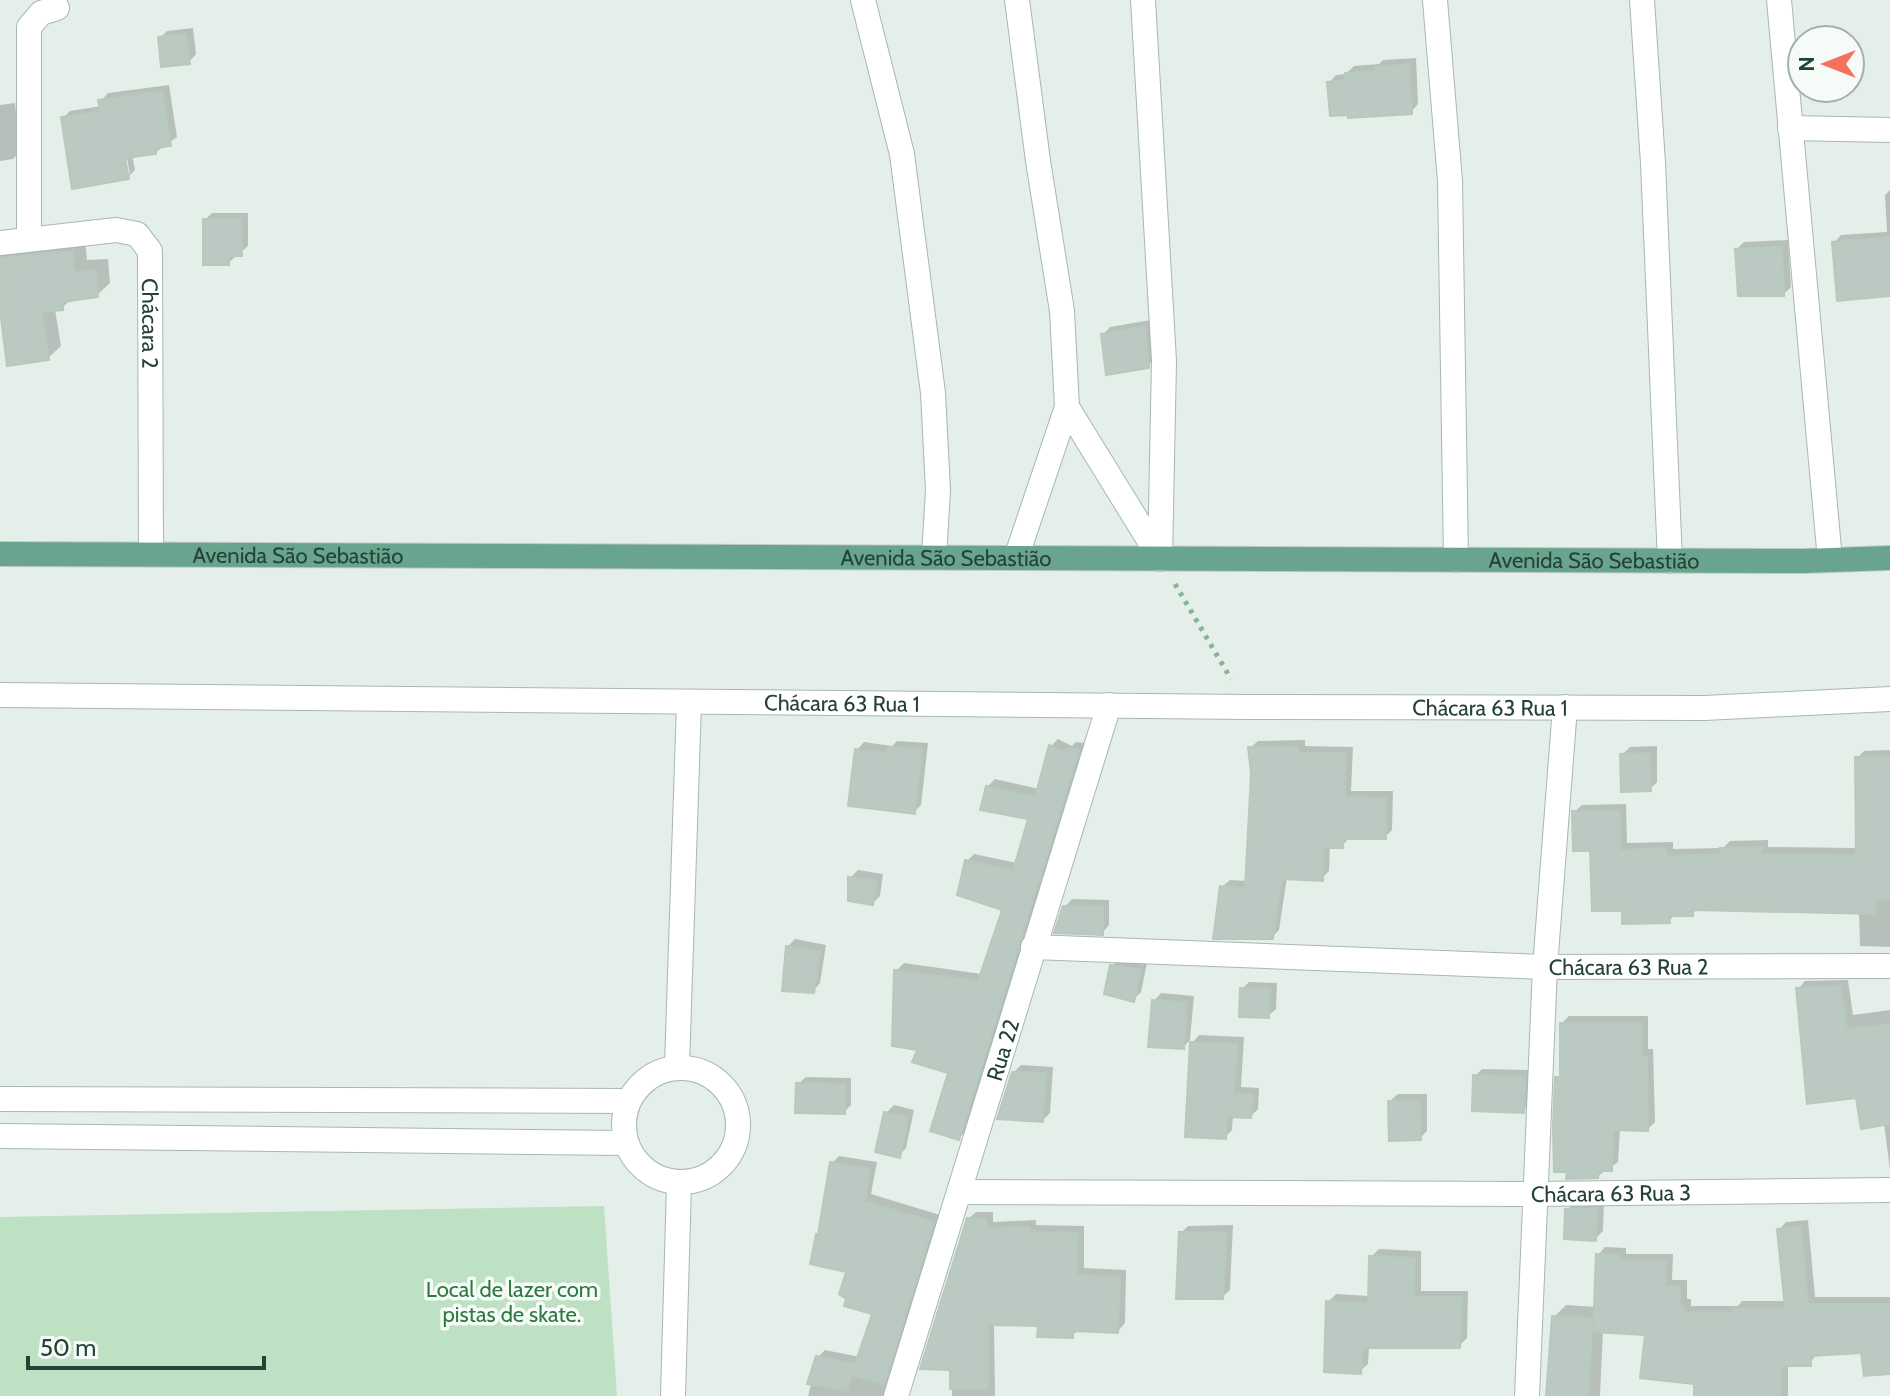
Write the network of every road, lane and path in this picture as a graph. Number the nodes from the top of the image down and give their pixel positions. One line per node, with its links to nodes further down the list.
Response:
1 (863, 0): 15 (street)
2 (1017, 0): 12 (street)
3 (1143, 0): 18 (street)
4 (1435, 0): 19 (street)
5 (1642, 0): 21 (street)
6 (1779, 0): 8 (street)
7 (57, 8): 10 (street)
8 (1790, 128): 9 (street); 20 (street)
9 (1890, 130)
10 (29, 239): 11 (street, Chácara 2); 14 (street, Chácara 2)
11 (0, 243)
12 (1067, 407): 16 (street); 18 (street)
13 (0, 554): 14 (main road, Avenida São Sebastião)
14 (151, 554): 15 (main road, Avenida São Sebastião)
15 (934, 557): 16 (main road, Avenida São Sebastião)
16 (1016, 558): 18 (main road, Avenida São Sebastião)
17 (1890, 558): 20 (main road, Avenida São Sebastião)
18 (1160, 559): 19 (main road, Avenida São Sebastião); 26 (path)
19 (1456, 560): 21 (main road, Avenida São Sebastião)
20 (1830, 560): 21 (main road, Avenida São Sebastião)
21 (1670, 561)
22 (0, 695): 24 (street, Chácara 63 Rua 1)
23 (1890, 699): 27 (street)
24 (689, 703): 25 (street, Chácara 63 Rua 1); 31 (street)
25 (1109, 705): 26 (street, Chácara 63 Rua 1); 28 (street, Rua 22)
26 (1248, 707): 27 (street, Chácara 63 Rua 1)
27 (1565, 707): 30 (street, Chácara 63 Rua 1)
28 (1033, 947): 30 (street); 38 (street, Rua 22)
29 (1890, 966): 30 (street, Chácara 63 Rua 2)
30 (1545, 967): 39 (street, Chácara 63 Rua 2)
31 (677, 1066): 33 (street); 36 (street)
32 (0, 1099): 33 (street)
33 (628, 1101): 35 (street)
34 (0, 1136): 35 (street)
35 (625, 1143): 36 (street)
36 (679, 1184): 40 (street)
37 (1890, 1190): 39 (street, Chácara 63 Rua 3)
38 (959, 1192): 39 (street); 41 (street, Rua 22)
39 (1534, 1194): 42 (street, Chácara 63 Rua 3)
40 (673, 1396)
41 (896, 1396)
42 (1527, 1396)

